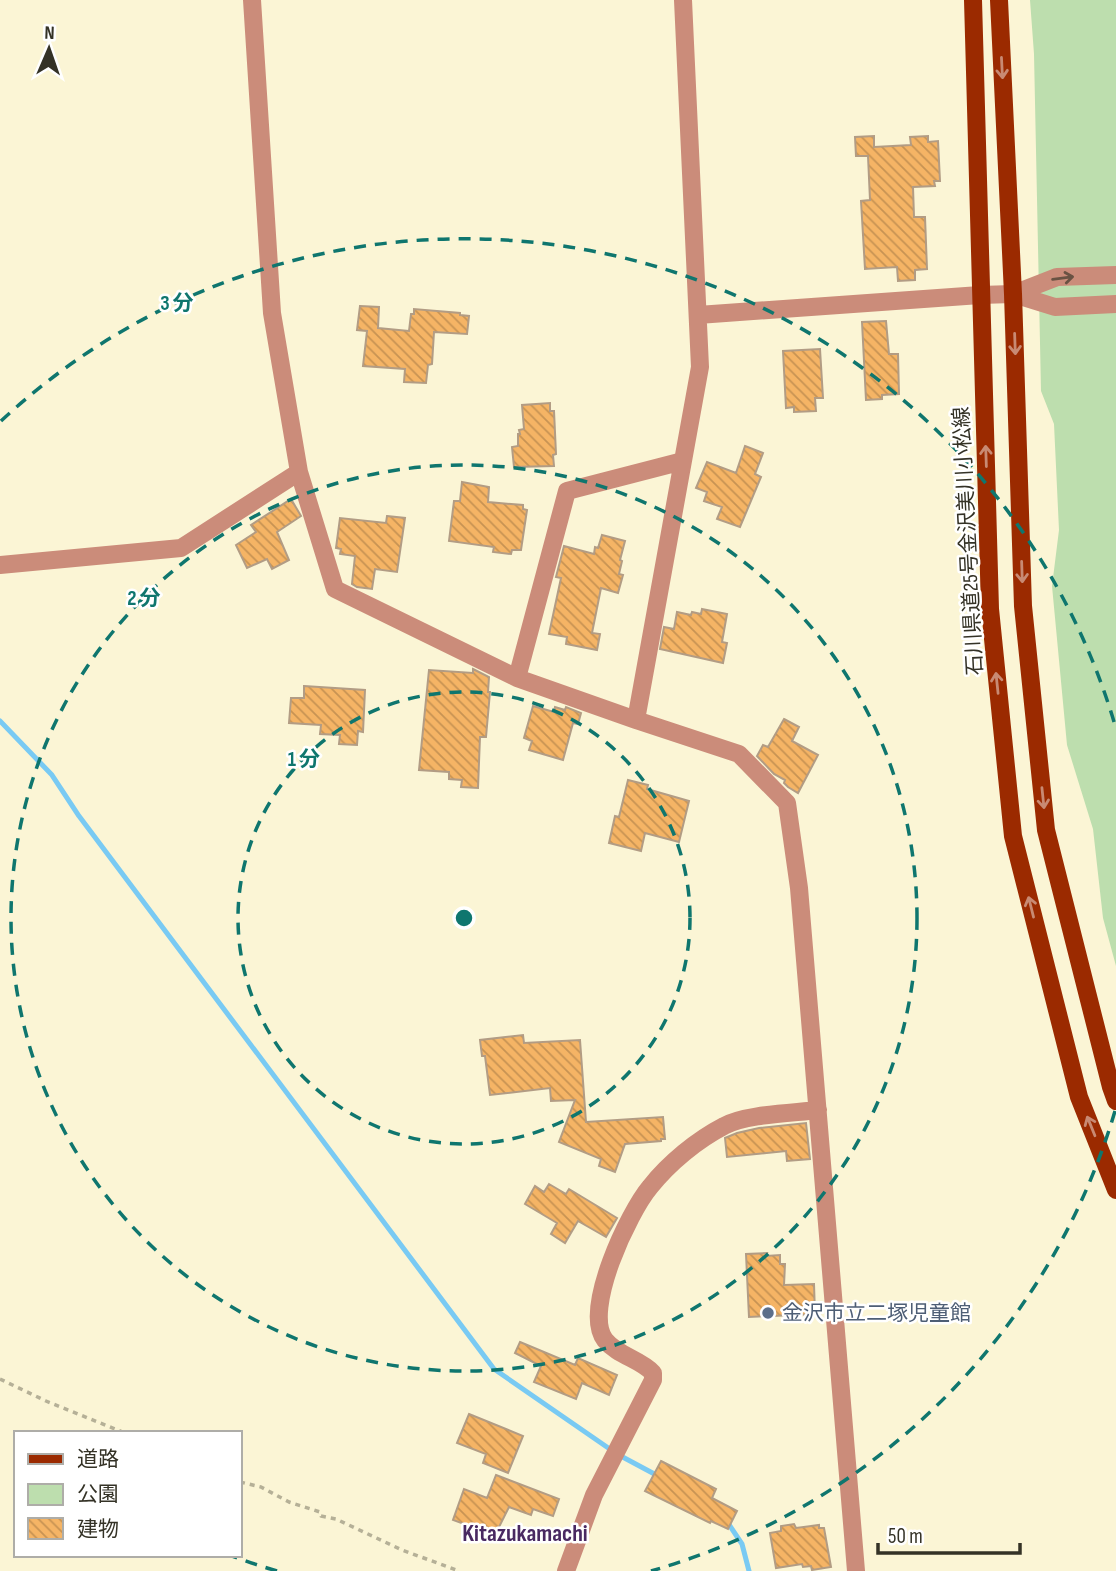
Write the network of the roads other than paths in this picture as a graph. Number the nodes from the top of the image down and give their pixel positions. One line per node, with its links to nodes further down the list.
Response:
1 (252, 0): 11 (street)
2 (683, 0): 9 (street)
3 (973, 0): 6 (main road, 石川県道25号金沢美川小松線)
4 (999, 0): 7 (main road, one-way to 7)
5 (1116, 275): 7 (street, one-way to 5)
6 (980, 295): 7 (street); 9 (street); 17 (main road, 石川県道25号金沢美川小松線, one-way to 6)
7 (1013, 295): 8 (street); 15 (main road, one-way to 15)
8 (1116, 304)
9 (698, 315): 10 (street)
10 (683, 461): 13 (street); 14 (street)
11 (299, 472): 12 (street); 13 (street)
12 (0, 565)
13 (517, 678): 14 (street)
14 (635, 720): 16 (street)
15 (1116, 1101)
16 (818, 1110): 18 (street); 19 (street)
17 (1116, 1190)
18 (566, 1571)
19 (856, 1571)

